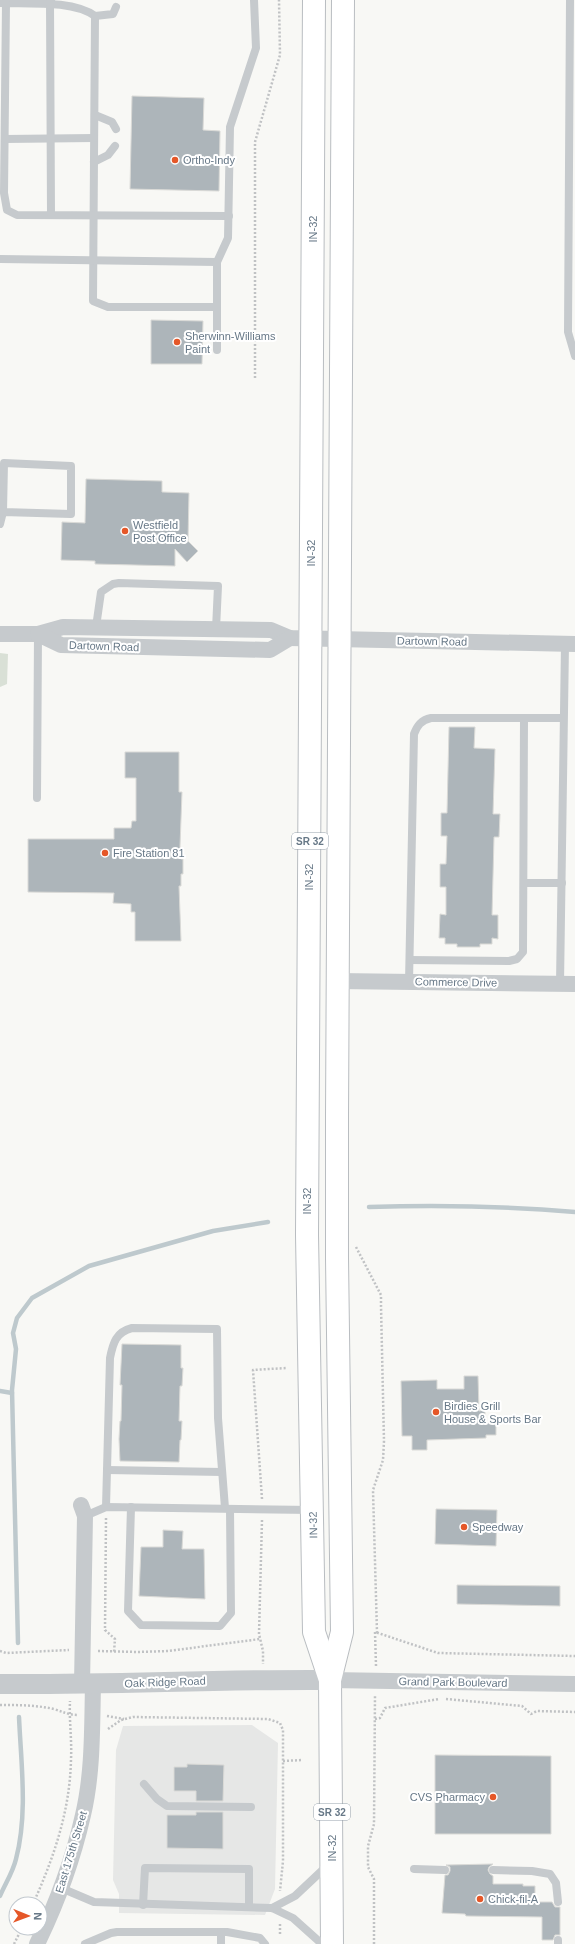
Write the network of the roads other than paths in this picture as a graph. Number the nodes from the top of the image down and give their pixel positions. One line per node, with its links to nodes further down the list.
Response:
1 (254, 0): 18 (lane)
2 (314, 0): 32 (main road, IN-32 / SR 32)
3 (343, 0): 33 (main road, IN-32 / SR 32)
4 (570, 0): 24 (lane)
5 (51, 1): 6 (lane); 8 (lane); 11 (lane)
6 (3, 3): 13 (lane)
7 (116, 7): 8 (lane)
8 (95, 16): 9 (lane)
9 (95, 114): 10 (lane); 12 (lane)
10 (116, 129)
11 (51, 138): 12 (lane); 13 (lane); 16 (lane)
12 (94, 138): 15 (lane)
13 (5, 139): 16 (lane)
14 (115, 146): 15 (lane)
15 (94, 162): 17 (lane)
16 (51, 215): 17 (lane)
17 (94, 215): 18 (lane); 20 (lane)
18 (229, 216): 21 (lane)
19 (0, 259): 20 (lane)
20 (92, 260): 21 (lane); 22 (lane)
21 (217, 262): 22 (lane)
22 (217, 307): 23 (lane)
23 (217, 350)
24 (575, 356)
25 (3, 512): 25 (lane); 26 (lane)
26 (0, 524)
27 (96, 627): 28 (street, Dartown Road); 28 (lane); 30 (street, Dartown Road)
28 (216, 629): 31 (street, Dartown Road)
29 (0, 634): 30 (street, Dartown Road)
30 (38, 634): 31 (street, Dartown Road); 37 (lane)
31 (290, 638): 32 (street, Dartown Road)
32 (311, 639): 33 (street, Dartown Road); 49 (main road, IN-32 / SR 32)
33 (340, 639): 34 (street, Dartown Road); 41 (main road, IN-32 / SR 32)
34 (570, 644): 35 (lane)
35 (563, 718): 36 (lane); 39 (lane)
36 (524, 719): 38 (lane); 40 (lane)
37 (37, 798)
38 (524, 883): 39 (lane); 40 (lane)
39 (562, 883): 43 (lane)
40 (410, 960): 42 (lane)
41 (338, 981): 42 (street, Commerce Drive); 51 (main road, IN-32 / SR 32)
42 (409, 982): 43 (street, Commerce Drive)
43 (568, 984)
44 (107, 1470): 45 (lane); 45 (lane); 46 (lane)
45 (222, 1472): 48 (lane)
46 (106, 1507): 47 (lane); 50 (lane)
47 (131, 1507): 48 (lane); 48 (lane)
48 (227, 1509): 49 (lane)
49 (312, 1510): 51 (main road, IN-32 / SR 32)
50 (83, 1511): 53 (street, East 175th Street)
51 (330, 1680): 53 (street, Oak Ridge Road); 54 (street, Grand Park Boulevard); 57 (main road, IN-32 / SR 32)
52 (0, 1684): 53 (street, Oak Ridge Road)
53 (82, 1684): 61 (street, East 175th Street)
54 (575, 1684)
55 (144, 1784): 56 (lane)
56 (251, 1807)
57 (332, 1861): 65 (lane); 72 (main road, IN-32 / SR 32)
58 (414, 1869): 59 (lane)
59 (445, 1870)
60 (493, 1870): 62 (lane)
61 (61, 1888): 63 (lane); 67 (street, East 175th Street)
62 (558, 1902)
63 (143, 1905): 64 (lane); 64 (lane)
64 (249, 1907): 65 (lane)
65 (272, 1908): 71 (lane)
66 (222, 1932): 68 (lane); 69 (lane); 70 (lane)
67 (39, 1943)
68 (85, 1944)
69 (221, 1944)
70 (265, 1944)
71 (322, 1944)
72 (332, 1944)

